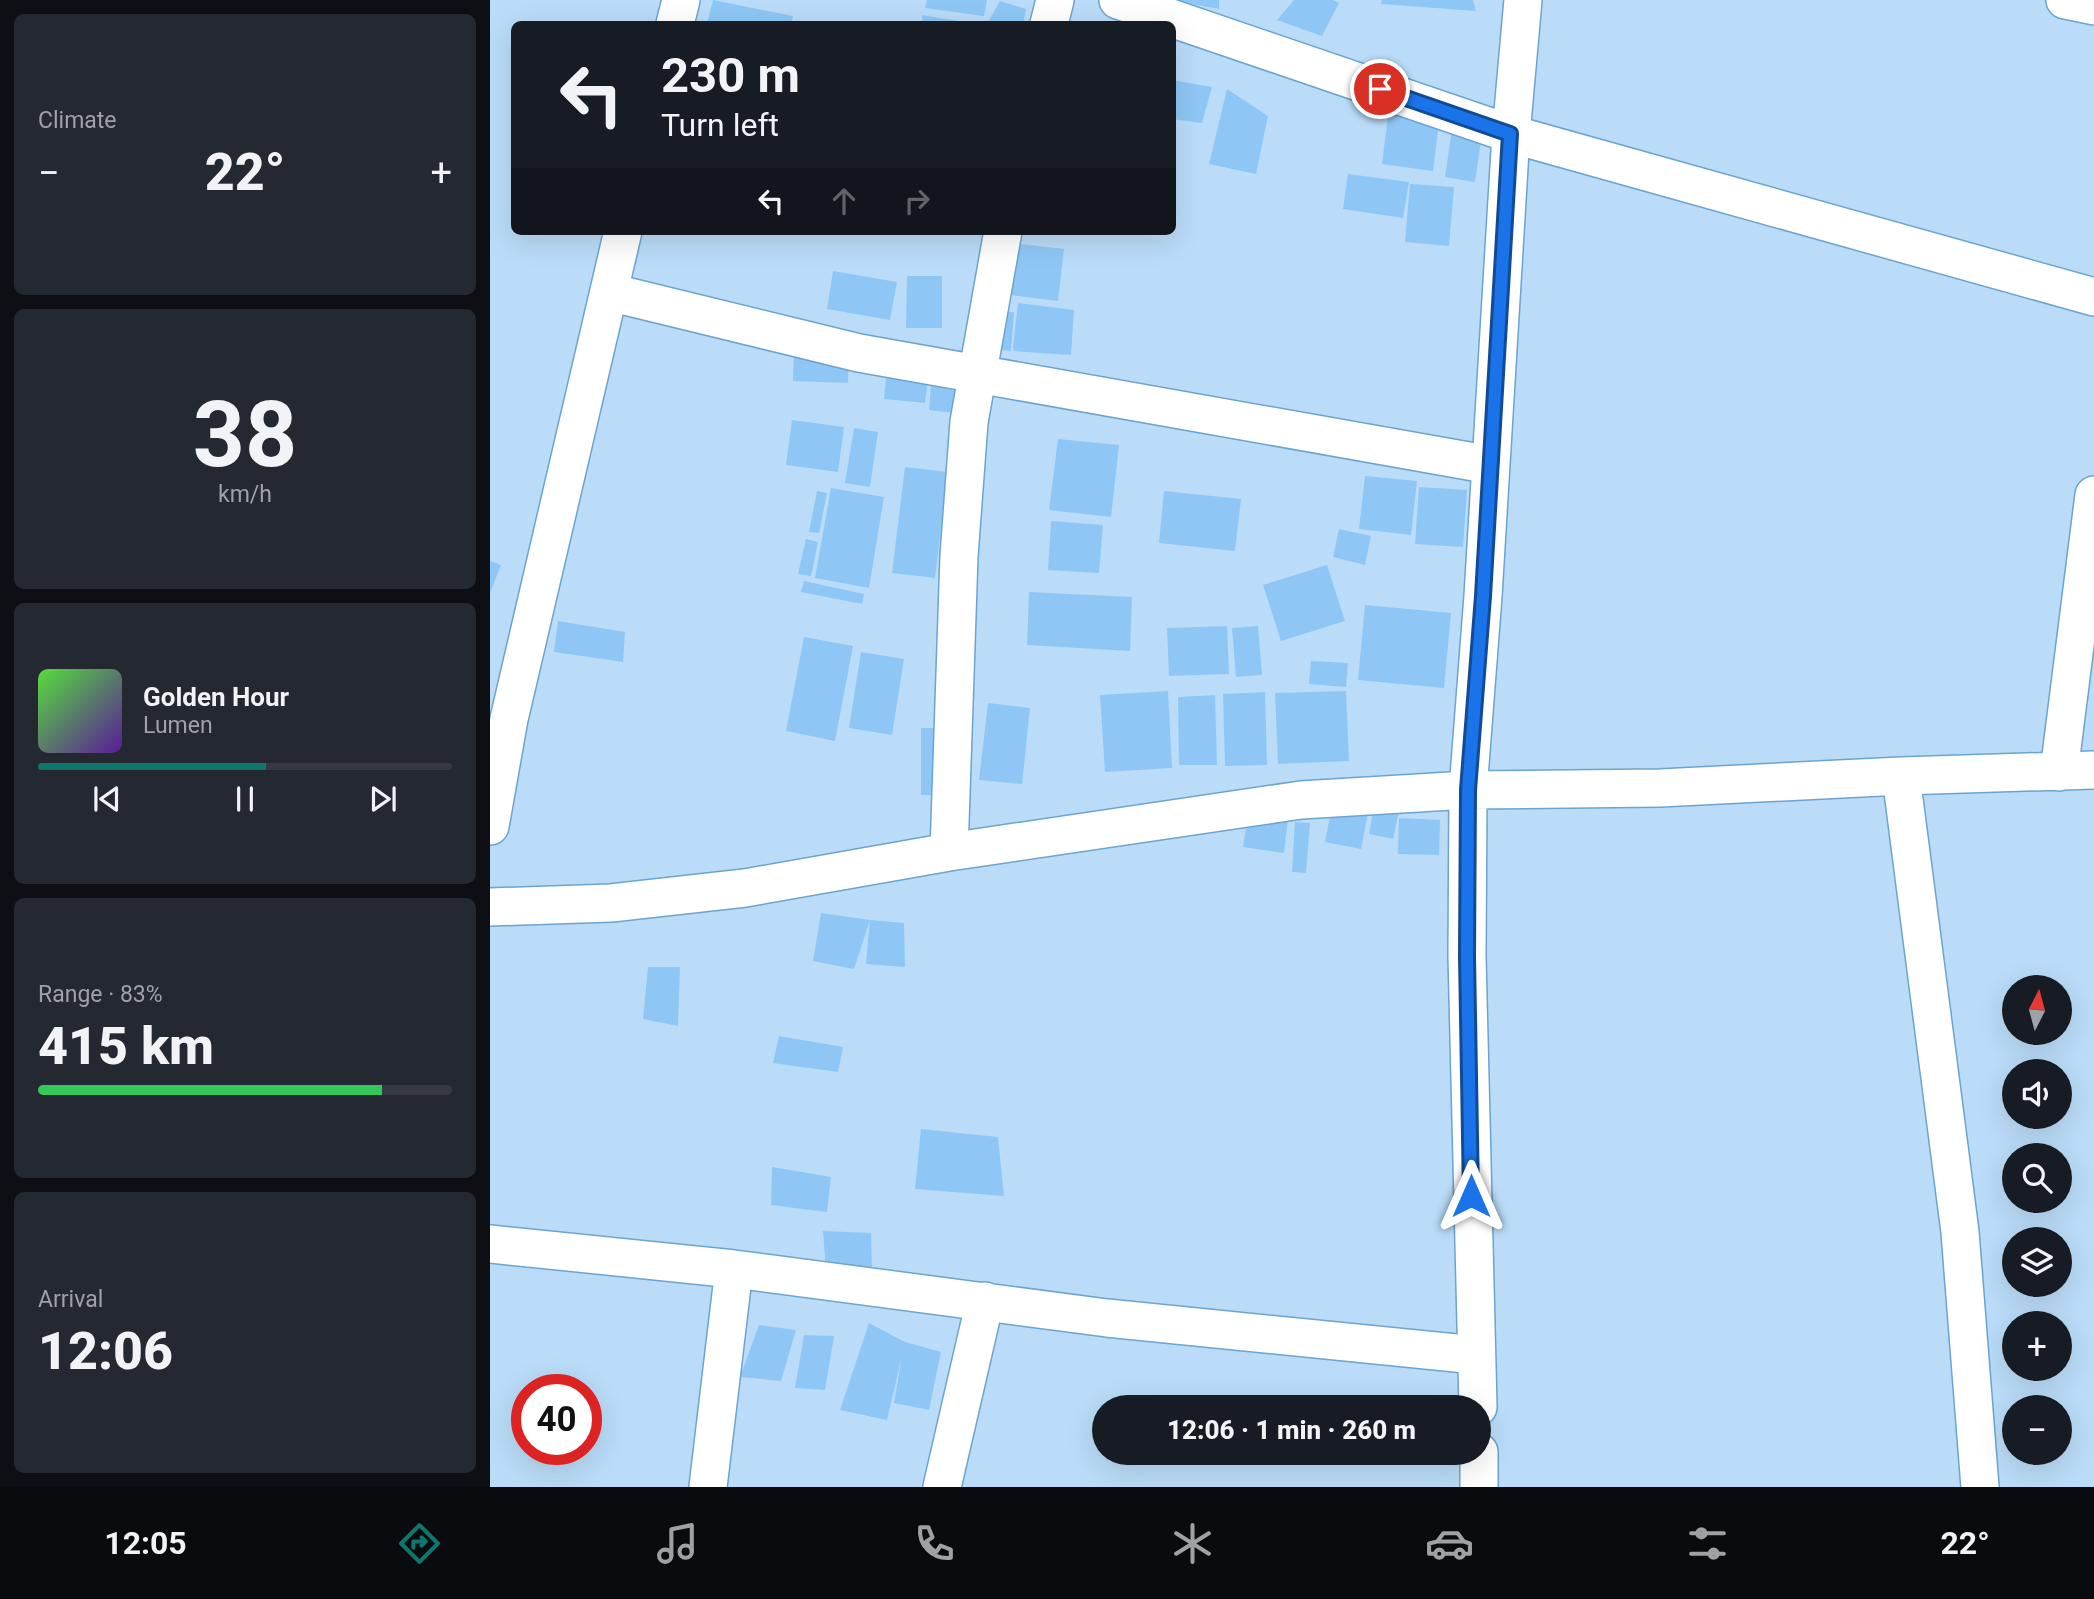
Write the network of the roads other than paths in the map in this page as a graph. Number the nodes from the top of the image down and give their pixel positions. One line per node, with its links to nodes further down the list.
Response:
1 (681, 0): 7 (street)
2 (1055, 0): 8 (street)
3 (1118, 0): 9 (street)
4 (1523, 0): 9 (street)
5 (2065, 0): 6 (street)
6 (2094, 6)
7 (676, 21)
8 (1050, 21)
9 (1510, 134): 13 (street); 15 (street)
10 (622, 235): 12 (street)
11 (1002, 235): 14 (street)
12 (609, 292): 14 (street); 20 (street)
13 (2094, 297)
14 (977, 374): 15 (street); 21 (street)
15 (1491, 465): 19 (street)
16 (2094, 495): 17 (street)
17 (2077, 771): 18 (street)
18 (1901, 776): 19 (street); 32 (street)
19 (1468, 790): 21 (street); 26 (street)
20 (490, 826)
21 (949, 852): 22 (street)
22 (490, 907)
23 (490, 1244): 24 (street)
24 (734, 1269): 25 (street); 29 (street)
25 (985, 1301): 26 (street); 30 (street)
26 (1476, 1355): 27 (street)
27 (1478, 1395)
28 (1479, 1465): 31 (street)
29 (708, 1487)
30 (942, 1487)
31 (1479, 1487)
32 (1980, 1487)

